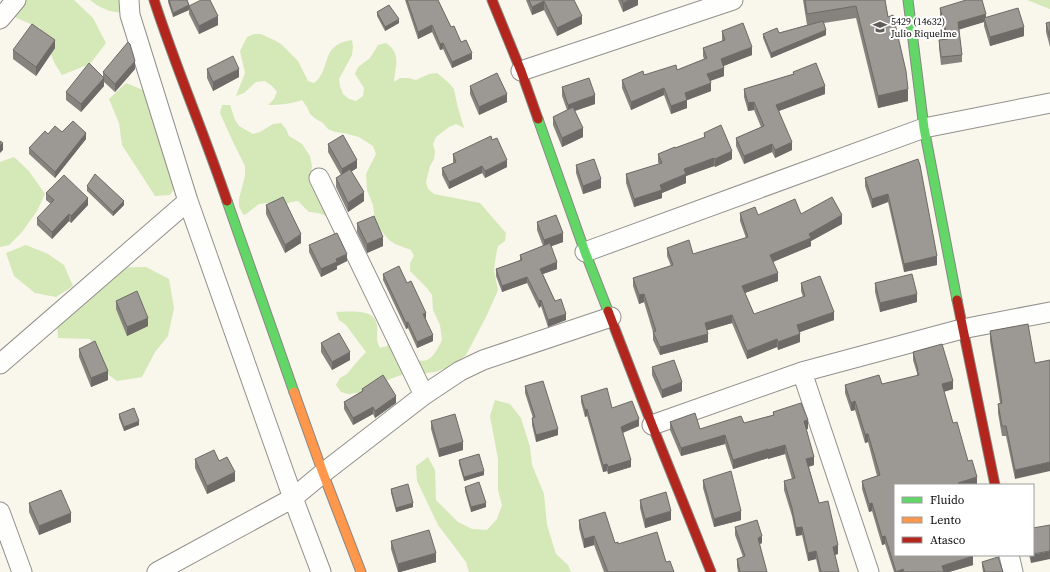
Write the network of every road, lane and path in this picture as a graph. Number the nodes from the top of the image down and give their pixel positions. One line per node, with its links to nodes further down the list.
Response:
1 (16, 0): 7 (street)
2 (129, 0): 12 (street)
3 (154, 0): 21 (street)
4 (492, 0): 8 (street)
5 (733, 0): 8 (street)
6 (908, 0): 10 (street)
7 (0, 19)
8 (521, 71): 13 (street)
9 (1050, 103): 10 (street)
10 (924, 128): 13 (street); 16 (street)
11 (319, 178): 19 (street)
12 (188, 201): 17 (street); 23 (street)
13 (585, 252): 15 (street)
14 (1050, 312): 16 (street)
15 (611, 317): 19 (street); 20 (street)
16 (962, 329): 18 (street); 22 (street)
17 (0, 364)
18 (802, 372): 20 (street); 31 (street)
19 (424, 396): 21 (street)
20 (652, 425): 30 (street)
21 (323, 473): 23 (street); 29 (street)
22 (995, 484)
23 (293, 498): 27 (street); 28 (street)
24 (0, 512): 26 (street)
25 (1009, 556): 32 (street)
26 (22, 572)
27 (157, 572)
28 (320, 572)
29 (361, 572)
30 (712, 572)
31 (869, 572)
32 (1013, 572)

